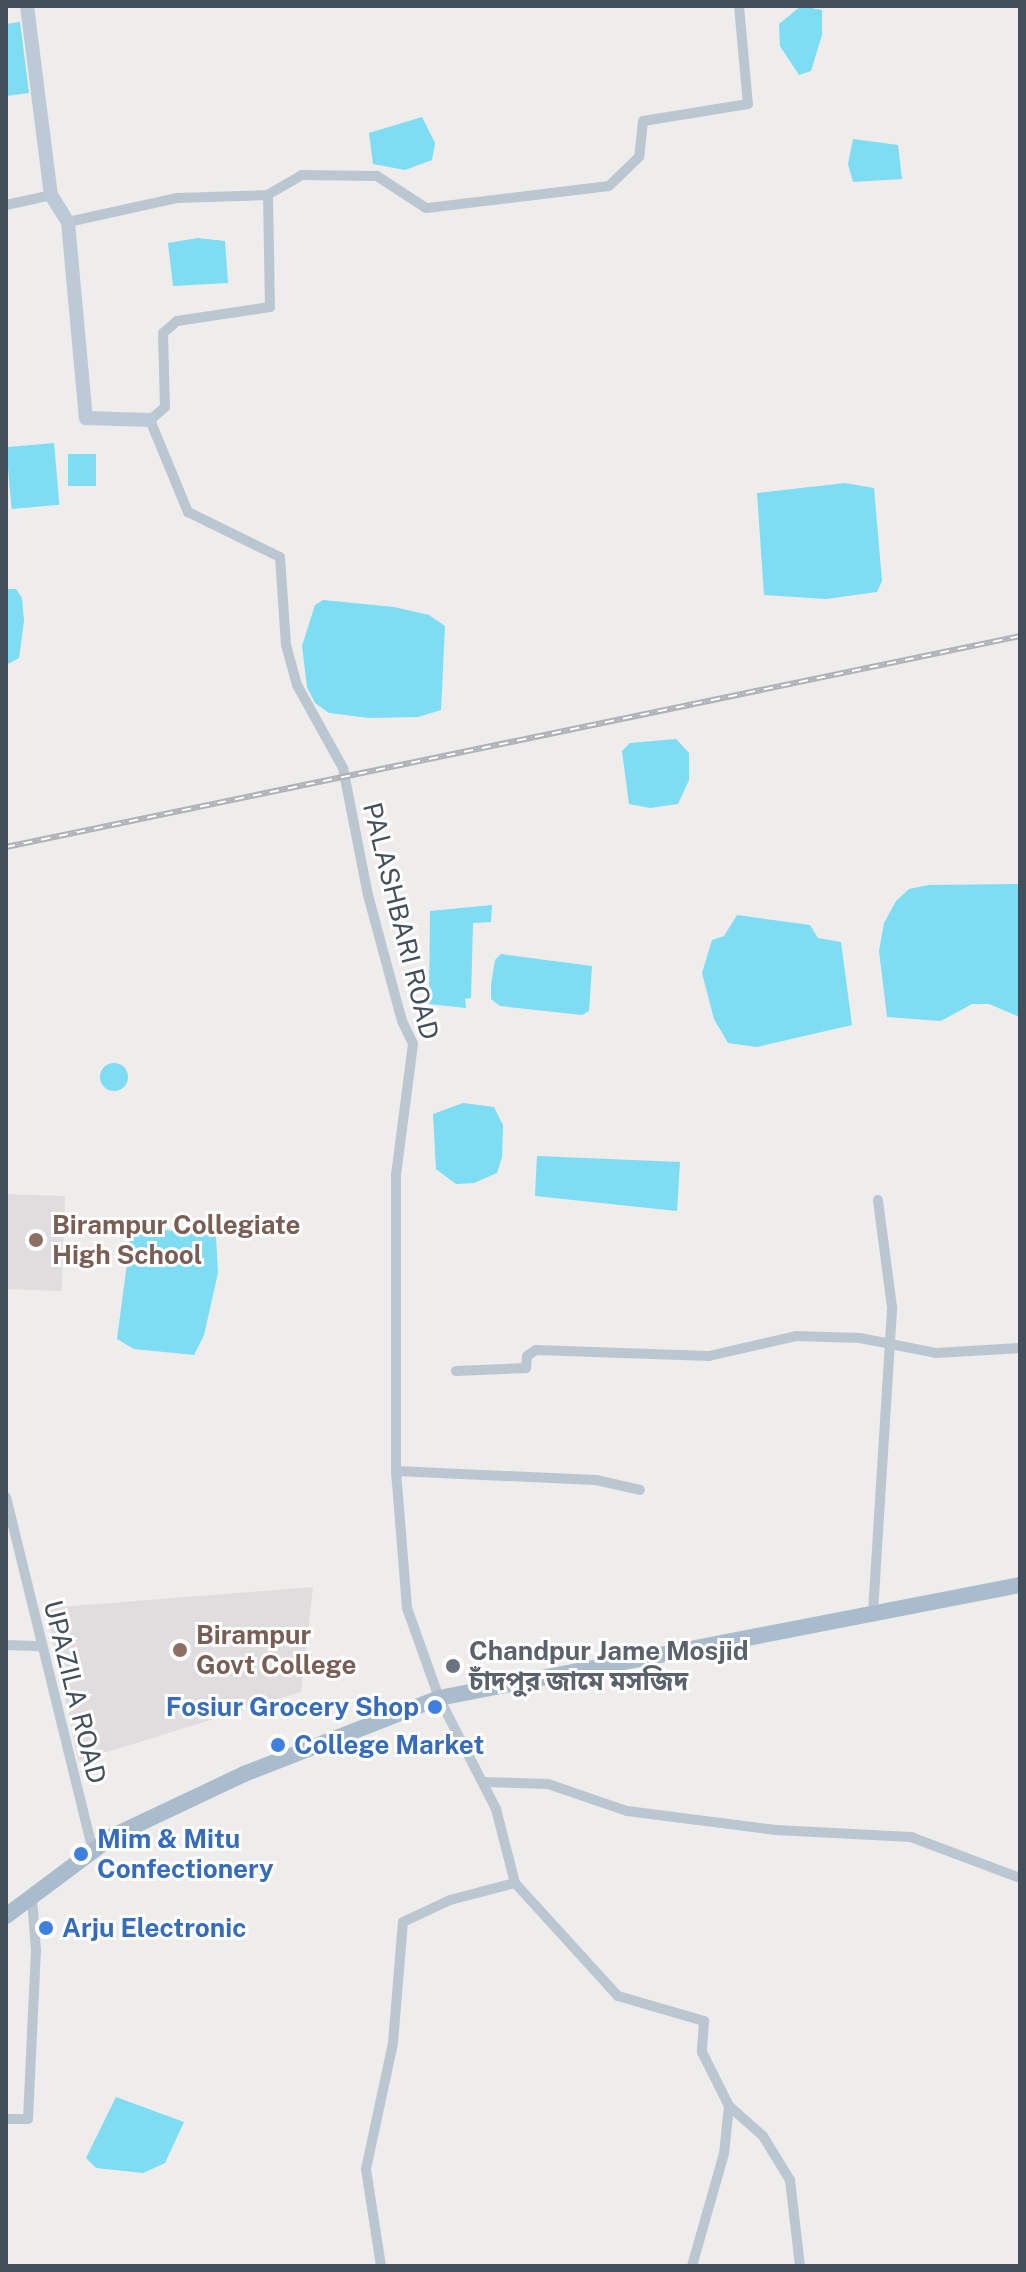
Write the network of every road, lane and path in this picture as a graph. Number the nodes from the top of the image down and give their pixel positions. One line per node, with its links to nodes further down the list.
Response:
1 (27, 6): 3 (street)
2 (739, 6): 4 (street)
3 (51, 195): 5 (street); 6 (street)
4 (268, 195): 6 (street); 7 (street)
5 (6, 205)
6 (68, 222): 7 (street)
7 (150, 420): 12 (street, PALASHBARI ROAD)
8 (878, 1200): 9 (street)
9 (887, 1344): 10 (street); 11 (street); 17 (street)
10 (1020, 1348)
11 (456, 1371)
12 (396, 1471): 13 (street); 20 (street, PALASHBARI ROAD)
13 (640, 1490)
14 (6, 1497): 15 (street, UPAZILA ROAD)
15 (10, 1542): 19 (street, UPAZILA ROAD)
16 (1020, 1585): 17 (main road)
17 (873, 1612): 20 (main road)
18 (6, 1645): 19 (street)
19 (42, 1646): 22 (street, UPAZILA ROAD)
20 (439, 1698): 21 (street, PALASHBARI ROAD); 22 (main road)
21 (483, 1782): 23 (street); 24 (street, PALASHBARI ROAD)
22 (93, 1851): 25 (main road)
23 (1020, 1878)
24 (515, 1883): 27 (street); 29 (street)
25 (32, 1898): 26 (main road); 28 (street)
26 (6, 1916)
27 (729, 2106): 30 (street); 31 (street)
28 (6, 2119)
29 (381, 2266)
30 (692, 2266)
31 (800, 2266)

